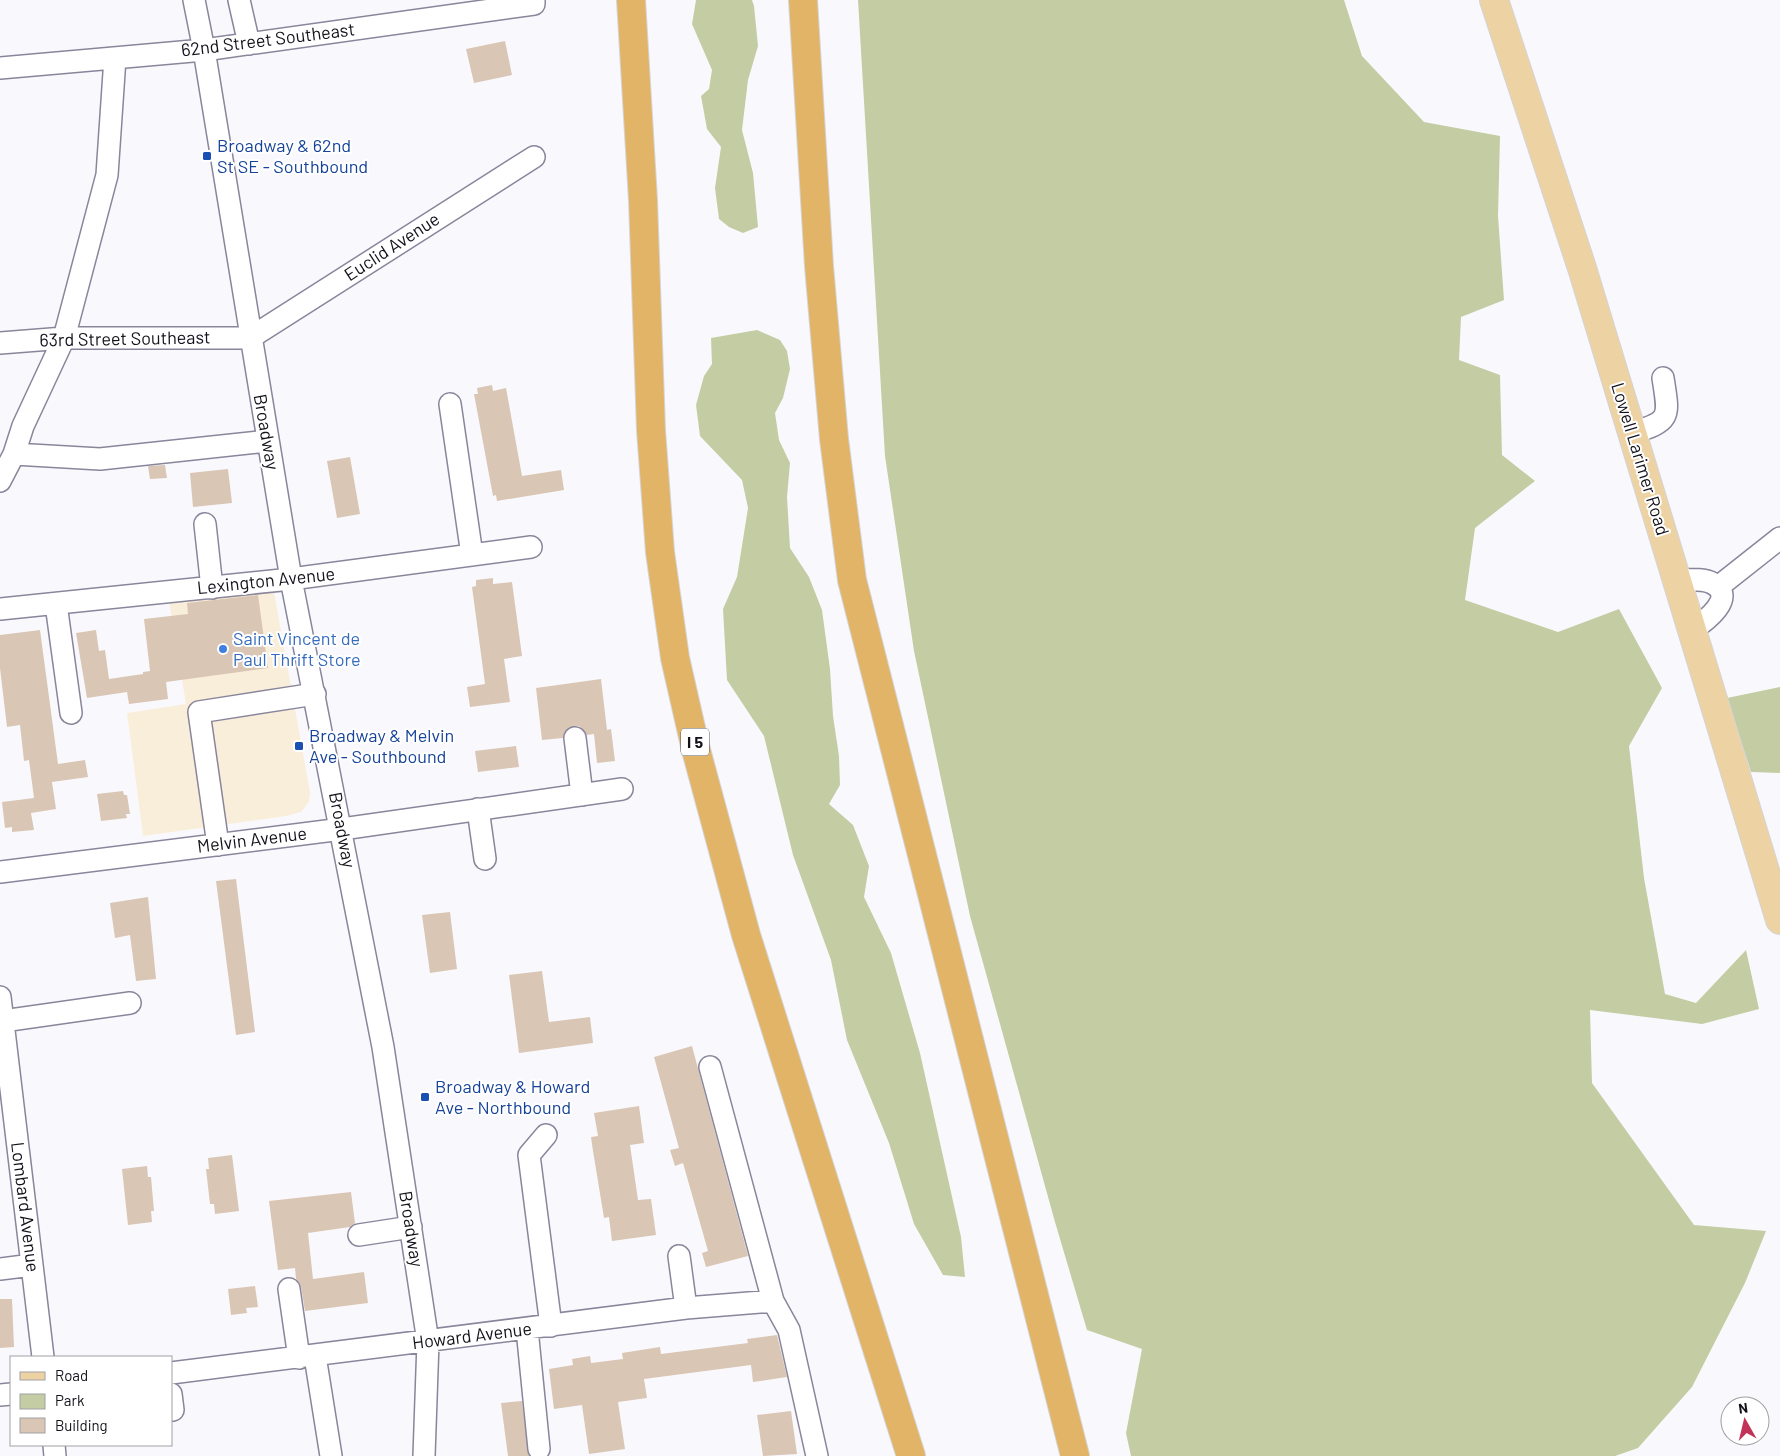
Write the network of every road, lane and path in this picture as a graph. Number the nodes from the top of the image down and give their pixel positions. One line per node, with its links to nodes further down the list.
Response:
1 (194, 0): 8 (street, Broadway)
2 (239, 0): 7 (street)
3 (631, 0): 67 (highway, I 5)
4 (803, 0): 68 (highway)
5 (1494, 0): 17 (main road, Lowell Larimer Road)
6 (534, 2): 7 (street, 62nd Street Southeast)
7 (248, 44): 8 (street, 62nd Street Southeast)
8 (204, 50): 9 (street, 62nd Street Southeast); 13 (street, Broadway)
9 (115, 58): 10 (street, 62nd Street Southeast); 12 (street)
10 (0, 68)
11 (534, 157): 13 (street, Euclid Avenue)
12 (64, 338): 13 (street, 63rd Street Southeast); 14 (street, 63rd Street Southeast); 19 (street)
13 (250, 338): 18 (street, Broadway)
14 (0, 343)
15 (1663, 378): 17 (street)
16 (450, 404): 24 (street)
17 (1632, 433): 26 (main road, Lowell Larimer Road)
18 (268, 441): 19 (street); 25 (street, Broadway)
19 (14, 454): 20 (street)
20 (0, 481)
21 (205, 524): 28 (street)
22 (1780, 538): 27 (street)
23 (531, 547): 24 (street, Lexington Avenue)
24 (472, 555): 25 (street, Lexington Avenue)
25 (291, 580): 28 (street, Lexington Avenue); 32 (street, Broadway)
26 (1677, 580): 27 (street); 31 (main road, Lowell Larimer Road)
27 (1718, 587): 31 (street)
28 (212, 588): 29 (street, Lexington Avenue)
29 (56, 604): 30 (street, Lexington Avenue); 33 (street)
30 (0, 609)
31 (1692, 630): 42 (main road, Lowell Larimer Road)
32 (315, 694): 38 (street, Broadway); 39 (street)
33 (71, 713)
34 (575, 738): 36 (street)
35 (622, 789): 36 (street, Melvin Avenue)
36 (582, 795): 37 (street, Melvin Avenue)
37 (478, 809): 38 (street, Melvin Avenue); 40 (street)
38 (342, 829): 39 (street, Melvin Avenue); 49 (street, Broadway)
39 (218, 845): 41 (street, Melvin Avenue)
40 (485, 859)
41 (0, 872)
42 (1780, 920)
43 (0, 997): 45 (street, Lombard Avenue)
44 (130, 1003): 45 (street)
45 (3, 1021): 48 (street, Lombard Avenue)
46 (710, 1066): 55 (street)
47 (546, 1135): 57 (street)
48 (8, 1139): 52 (street, Lombard Avenue)
49 (411, 1227): 50 (street); 59 (street, Broadway)
50 (359, 1235)
51 (679, 1256): 56 (street)
52 (32, 1265): 53 (street); 60 (street, Lombard Avenue)
53 (0, 1269)
54 (289, 1289): 61 (street)
55 (774, 1301): 56 (street, Howard Avenue); 66 (street)
56 (686, 1308): 57 (street, Howard Avenue)
57 (551, 1326): 58 (street, Howard Avenue)
58 (527, 1329): 59 (street, Howard Avenue); 63 (street)
59 (428, 1342): 61 (street, Howard Avenue); 65 (street, Broadway)
60 (43, 1356)
61 (307, 1357): 62 (street, Howard Avenue); 64 (street)
62 (172, 1374)
63 (539, 1448)
64 (331, 1456)
65 (424, 1456)
66 (817, 1456)
67 (911, 1456)
68 (1075, 1456)

